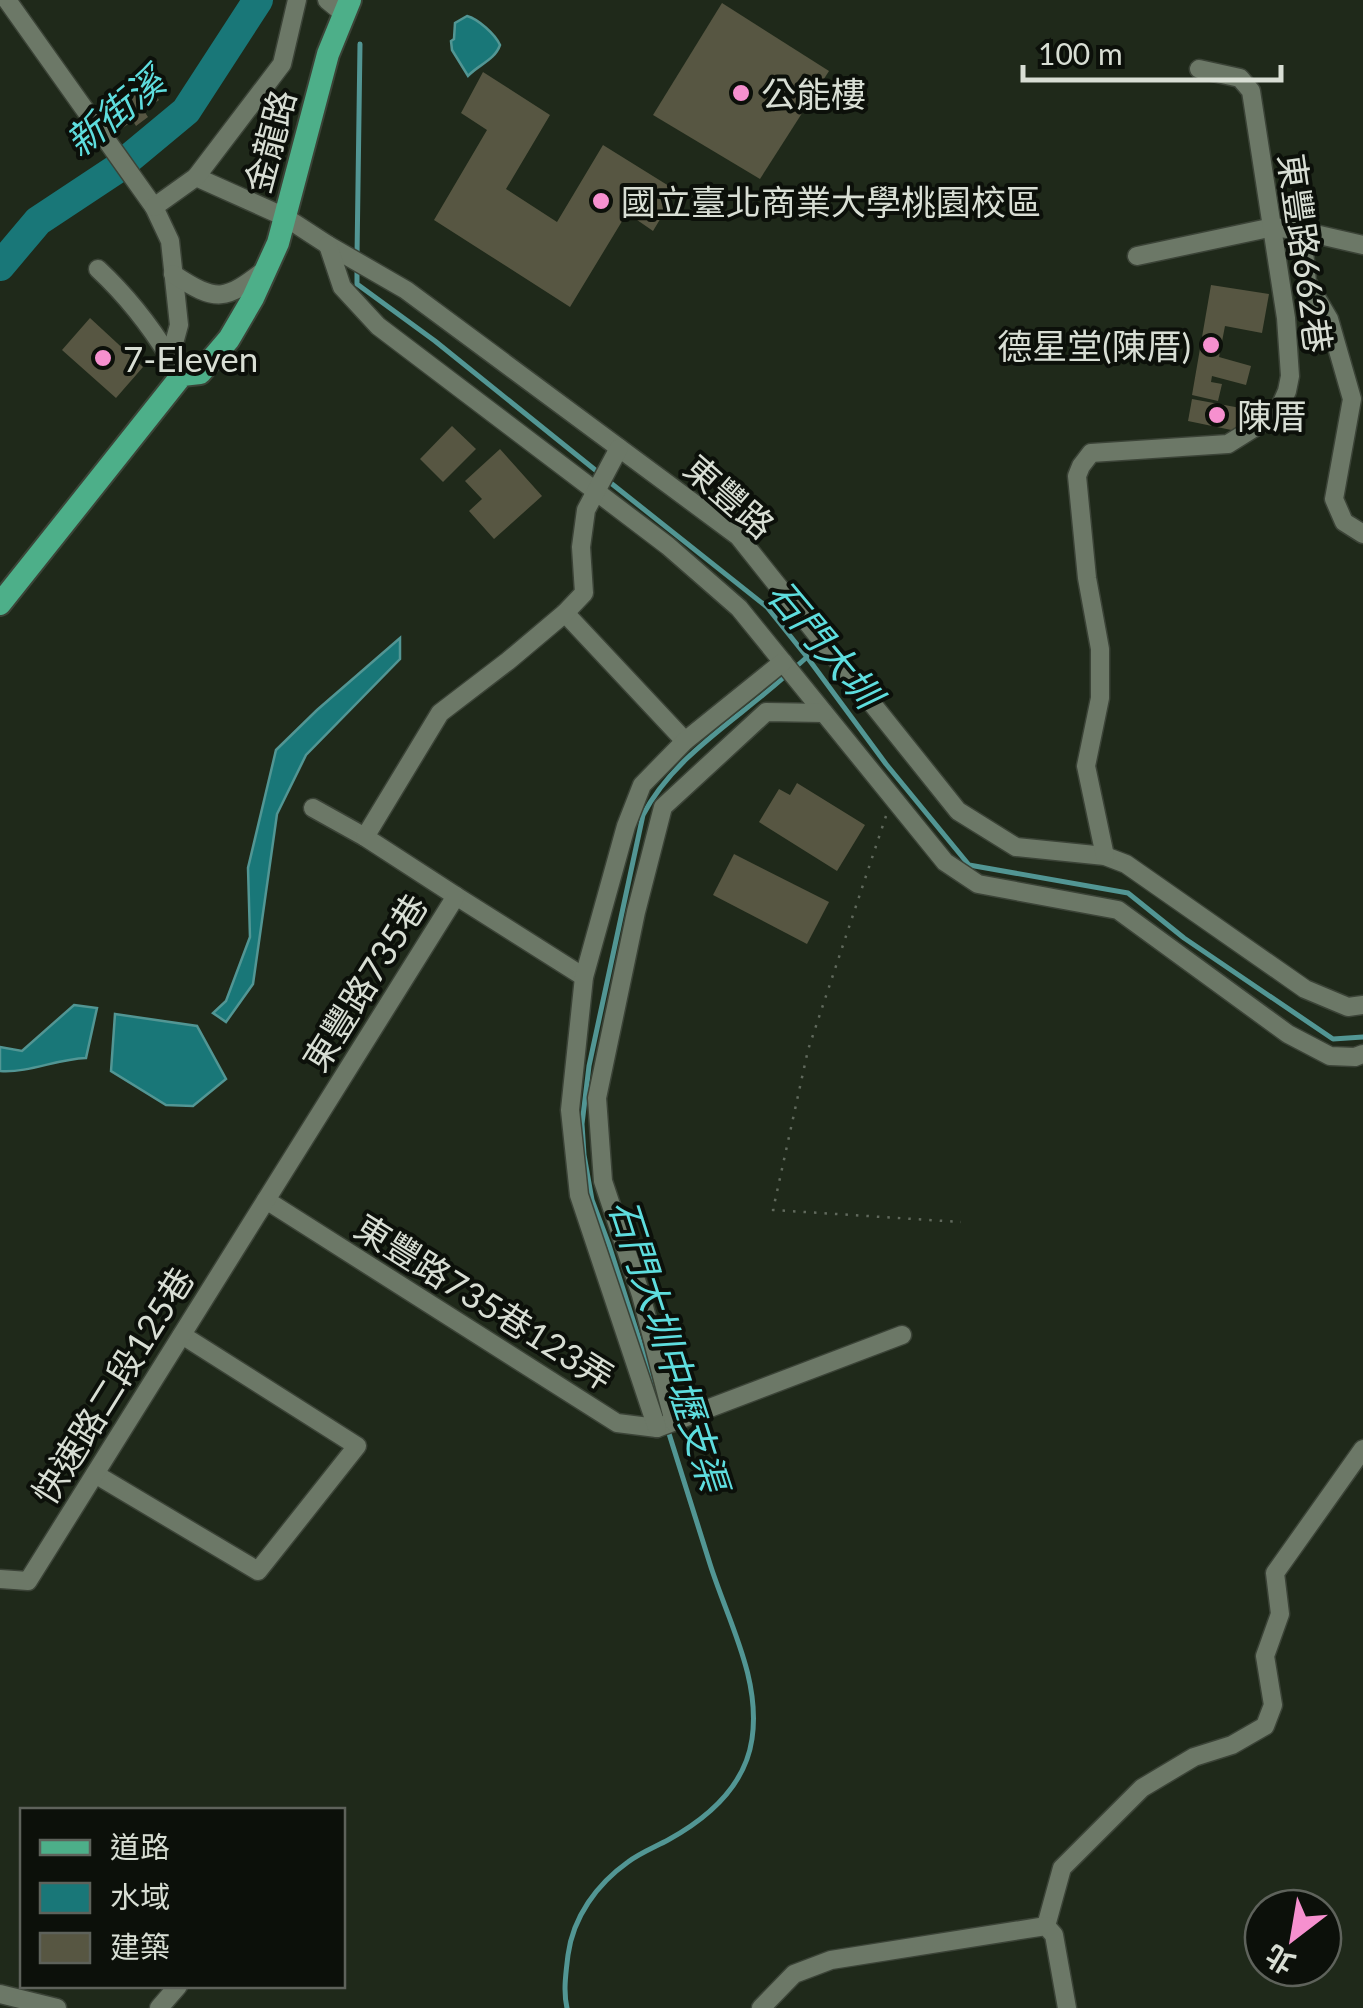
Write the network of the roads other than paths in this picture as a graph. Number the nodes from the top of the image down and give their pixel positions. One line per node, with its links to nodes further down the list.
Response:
1 (6, 0): 6 (street)
2 (297, 0): 5 (street)
3 (341, 4): 7 (main road, 金龍路)
4 (1199, 69): 8 (street, 東豐路662巷)
5 (196, 177): 6 (street); 7 (street)
6 (154, 207): 15 (street)
7 (285, 216): 11 (street); 13 (main road, 金龍路)
8 (1273, 227): 9 (street); 12 (street); 27 (street, 東豐路662巷)
9 (1302, 231): 10 (street); 19 (street)
10 (1363, 245)
11 (333, 248): 17 (street, 東豐路); 18 (street)
12 (1137, 256)
13 (266, 268): 15 (street); 16 (main road, 金龍路)
14 (98, 269): 16 (street)
15 (173, 274): 16 (street)
16 (176, 366): 20 (main road, 金龍路)
17 (619, 448): 18 (street); 27 (street, 東豐路)
18 (601, 481): 21 (street); 22 (street)
19 (1363, 534)
20 (0, 604)
21 (565, 613): 24 (street); 26 (street)
22 (783, 662): 23 (street); 24 (street)
23 (824, 713): 31 (street); 35 (street)
24 (685, 741): 29 (street)
25 (313, 808): 26 (street, 東豐路735巷)
26 (365, 837): 28 (street, 東豐路735巷)
27 (1105, 856): 30 (street, 東豐路)
28 (456, 896): 29 (street); 32 (street, 東豐路735巷)
29 (584, 977): 35 (street)
30 (1363, 1005)
31 (1363, 1054)
32 (266, 1200): 34 (street, 快速路二段125巷); 35 (street, 東豐路735巷123弄)
33 (902, 1334): 35 (street)
34 (182, 1335): 37 (street, 快速路二段125巷); 37 (street)
35 (666, 1425)
36 (1363, 1449): 39 (street)
37 (95, 1474): 38 (street, 快速路二段125巷)
38 (0, 1579)
39 (1046, 1926): 44 (street); 45 (street)
40 (176, 1988): 43 (street)
41 (0, 1994): 42 (street)
42 (58, 2008)
43 (158, 2008)
44 (761, 2008)
45 (1066, 2008)

